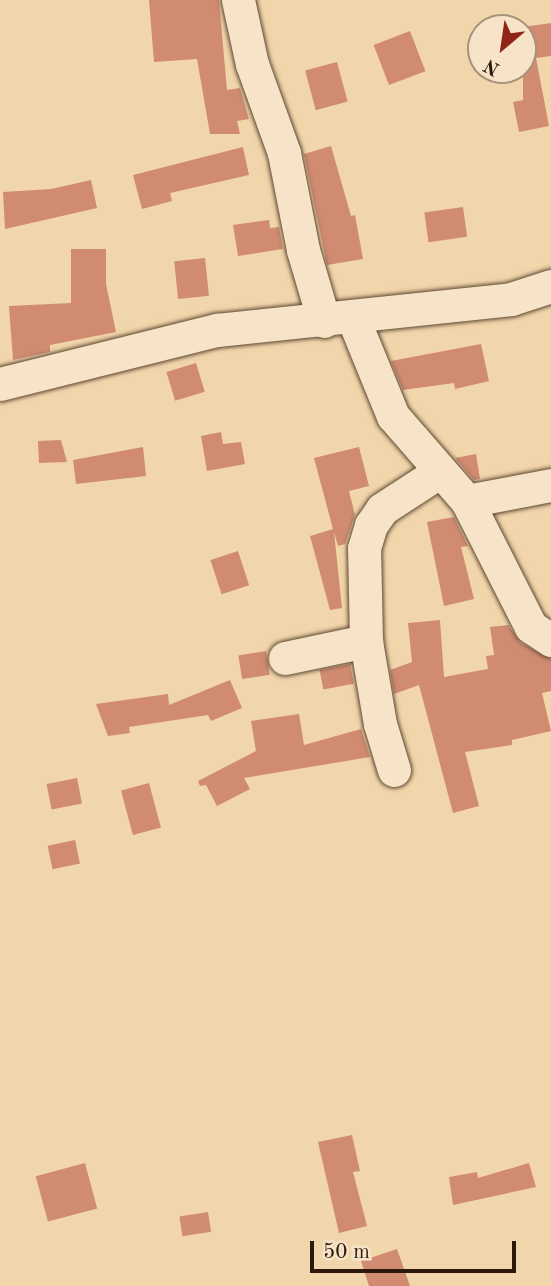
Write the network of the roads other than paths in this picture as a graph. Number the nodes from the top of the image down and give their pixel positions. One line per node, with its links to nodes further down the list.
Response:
1 (238, 0): 3 (street)
2 (551, 286): 3 (street)
3 (338, 319): 4 (street); 5 (street)
4 (0, 384)
5 (439, 472): 7 (street); 9 (street)
6 (551, 485): 7 (street)
7 (467, 501): 8 (street)
8 (551, 640)
9 (366, 641): 10 (street); 11 (street)
10 (285, 658)
11 (394, 770)

